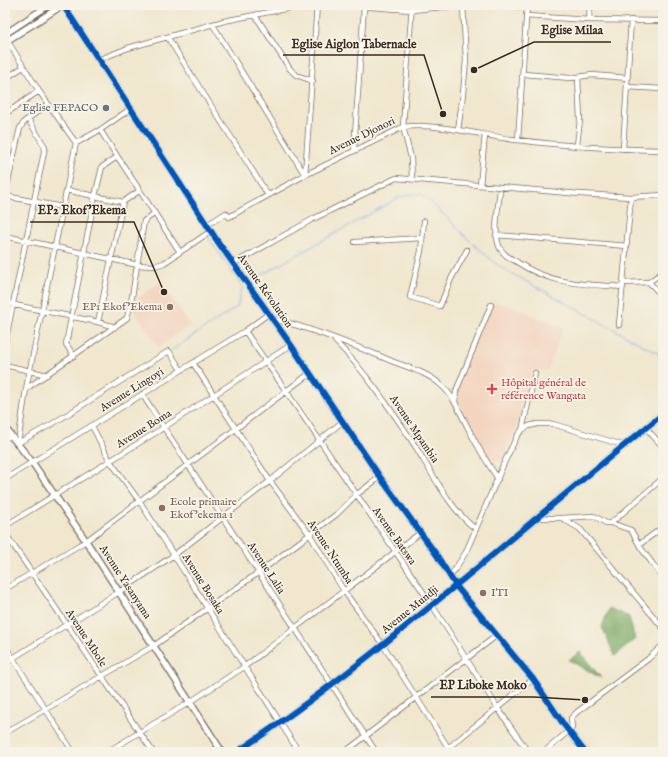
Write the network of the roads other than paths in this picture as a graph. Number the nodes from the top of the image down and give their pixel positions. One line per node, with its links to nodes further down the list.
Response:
1 (49, 5): 16 (street)
2 (63, 5): 19 (street); 23 (street, Avenue Révolution)
3 (305, 5): 12 (street)
4 (317, 5): 29 (street)
5 (343, 5): 10 (street)
6 (463, 5): 11 (street); 39 (street)
7 (503, 5): 9 (street)
8 (590, 5): 14 (street)
9 (527, 6): 13 (street)
10 (364, 7): 11 (street); 44 (street)
11 (412, 8): 37 (street)
12 (255, 15): 18 (street); 29 (street)
13 (526, 16): 14 (street); 25 (street)
14 (589, 20): 15 (street)
15 (631, 20): 17 (street); 27 (street)
16 (23, 21): 19 (street); 20 (street)
17 (663, 21)
18 (213, 25): 21 (street); 50 (street)
19 (27, 27): 22 (street)
20 (5, 34)
21 (168, 38): 23 (street); 59 (street)
22 (6, 40): 24 (street)
23 (98, 60): 34 (street, Avenue Révolution)
24 (23, 67): 28 (street); 32 (street)
25 (524, 74): 26 (street); 41 (street)
26 (578, 77): 27 (street); 43 (street)
27 (628, 78): 30 (street)
28 (5, 79)
29 (313, 81): 50 (street)
30 (627, 87): 31 (street); 45 (street)
31 (663, 89)
32 (39, 92): 33 (street); 35 (street)
33 (48, 104): 36 (street); 42 (street)
34 (130, 109): 38 (street); 66 (street, Avenue Révolution)
35 (5, 114)
36 (28, 119): 49 (street); 61 (street)
37 (403, 127): 39 (street, Avenue Djonori); 44 (street, Avenue Djonori); 51 (street)
38 (100, 130): 42 (street); 47 (street)
39 (458, 130): 40 (street, Avenue Djonori)
40 (485, 135): 41 (street, Avenue Djonori); 52 (street)
41 (518, 140): 43 (street, Avenue Djonori)
42 (76, 143): 54 (street)
43 (577, 145): 45 (street, Avenue Djonori)
44 (354, 149): 50 (street, Avenue Djonori)
45 (623, 149): 46 (street, Avenue Djonori)
46 (663, 150)
47 (117, 157): 55 (street); 58 (street)
48 (5, 160): 49 (street)
49 (12, 161): 56 (street)
50 (305, 175): 59 (street, Avenue Djonori)
51 (412, 178): 52 (street); 80 (street)
52 (480, 185): 53 (street)
53 (500, 188): 60 (street); 68 (street)
54 (66, 190): 58 (street); 63 (street)
55 (139, 191): 62 (street); 64 (street)
56 (5, 195): 61 (street)
57 (663, 195): 60 (street)
58 (95, 196): 62 (street); 77 (street)
59 (268, 196): 66 (street, Avenue Djonori)
60 (631, 197): 73 (street)
61 (34, 201): 63 (street); 71 (street)
62 (123, 202): 78 (street)
63 (62, 207): 74 (street)
64 (155, 213): 76 (street); 79 (street)
65 (424, 222): 70 (street)
66 (207, 225): 67 (street, Avenue Révolution)
67 (211, 231): 76 (street); 80 (street, Avenue Révolution)
68 (496, 235): 73 (street); 83 (street)
69 (5, 236): 71 (street)
70 (422, 238): 72 (street); 75 (street)
71 (26, 241): 74 (street); 86 (street)
72 (355, 242)
73 (627, 246): 83 (street)
74 (56, 247): 77 (street); 88 (street)
75 (467, 250)
76 (180, 252): 79 (street)
77 (84, 253): 78 (street); 89 (street)
78 (111, 258): 79 (street); 91 (street)
79 (138, 264): 93 (street)
80 (233, 264): 90 (street, Avenue Révolution)
81 (663, 272): 82 (street)
82 (649, 282): 83 (street); 84 (street)
83 (623, 285): 92 (street)
84 (663, 297)
85 (5, 303): 86 (street)
86 (12, 305): 88 (street); 96 (street)
87 (491, 305): 111 (street)
88 (42, 310): 89 (street); 103 (street)
89 (71, 316): 91 (street); 98 (street)
90 (269, 316): 94 (street, Avenue Lingoyi); 95 (street); 97 (street, Avenue Révolution)
91 (98, 322): 93 (street)
92 (619, 326)
93 (115, 327): 98 (street)
94 (244, 331): 99 (street, Avenue Batswa); 100 (street, Avenue Lingoyi)
95 (335, 340): 111 (street); 142 (street, Avenue Mpambia)
96 (5, 343)
97 (291, 345): 99 (street, Avenue Boma); 105 (street, Avenue Révolution)
98 (74, 356): 106 (street)
99 (265, 362): 108 (street, Avenue Batswa); 110 (street, Avenue Boma)
100 (194, 363): 102 (street, Avenue Lingoyi); 110 (street, Avenue Ntumba)
101 (5, 366): 103 (street)
102 (181, 370): 109 (street, Avenue Lingoyi); 122 (street)
103 (30, 371): 106 (street); 107 (street)
104 (535, 373): 119 (street)
105 (309, 374): 108 (street); 113 (street, Avenue Révolution)
106 (47, 375): 107 (street)
107 (26, 389): 122 (street)
108 (285, 392): 117 (street); 121 (street, Avenue Batswa)
109 (142, 394): 114 (street, Avenue Lingoyi); 116 (street, Avenue Lalia)
110 (214, 395): 116 (street, Avenue Boma); 117 (street, Avenue Ntumba)
111 (455, 403): 129 (street)
112 (663, 414): 118 (street, Avenue Mundji)
113 (342, 422): 121 (street); 128 (street, Avenue Révolution)
114 (92, 426): 125 (street, Avenue Bosaka); 126 (street, Avenue Lingoyi)
115 (5, 428): 120 (street, Avenue Yasanyama)
116 (163, 428): 125 (street, Avenue Boma); 127 (street, Avenue Lalia)
117 (237, 428): 127 (street); 132 (street, Avenue Ntumba)
118 (646, 428): 123 (street, Avenue Mundji); 124 (street)
119 (522, 430): 123 (street); 129 (street)
120 (8, 437): 122 (street, Avenue Yasanyama)
121 (319, 440): 132 (street); 134 (street, Avenue Batswa)
122 (18, 443): 126 (street, Avenue Yasanyama)
123 (626, 446): 137 (street, Avenue Mundji)
124 (663, 447)
125 (110, 461): 133 (street, Avenue Boma); 135 (street, Avenue Bosaka)
126 (32, 462): 131 (street, Avenue Lingoyi); 133 (street, Avenue Yasanyama)
127 (189, 465): 135 (street); 136 (street, Avenue Lalia)
128 (380, 477): 134 (street); 144 (street, Avenue Révolution)
129 (498, 478): 142 (street)
130 (663, 478): 139 (street)
131 (5, 479)
132 (270, 481): 136 (street); 145 (street, Avenue Ntumba)
133 (54, 494): 140 (street, Avenue Boma); 146 (street, Avenue Yasanyama)
134 (356, 495): 145 (street); 148 (street, Avenue Batswa)
135 (140, 502): 146 (street); 149 (street, Avenue Bosaka)
136 (224, 517): 149 (street); 151 (street, Avenue Lalia)
137 (540, 518): 138 (street); 154 (street, Avenue Mundji)
138 (562, 518): 139 (street); 162 (street)
139 (611, 523): 147 (street)
140 (5, 526)
141 (663, 527): 147 (street)
142 (476, 529): 152 (street)
143 (5, 533): 150 (street, Avenue Mbole)
144 (420, 533): 148 (street); 152 (street, Avenue Révolution)
145 (310, 534): 151 (street); 156 (street, Avenue Ntumba)
146 (86, 541): 150 (street); 157 (street, Avenue Yasanyama)
147 (640, 544): 153 (street)
148 (394, 552): 156 (street); 158 (street, Avenue Batswa)
149 (174, 555): 157 (street); 159 (street, Avenue Bosaka)
150 (32, 573): 155 (street); 160 (street, Avenue Mbole)
151 (258, 574): 159 (street); 161 (street, Avenue Lalia)
152 (450, 576): 154 (street, Avenue Révolution)
153 (663, 578)
154 (456, 586): 158 (street, Avenue Mundji); 163 (street, Avenue Révolution)
155 (5, 589)
156 (344, 591): 161 (street); 165 (street, Avenue Ntumba)
157 (119, 592): 160 (street); 164 (street, Avenue Yasanyama)
158 (432, 605): 165 (street, Avenue Mundji); 169 (street, Avenue Batswa)
159 (208, 609): 164 (street); 171 (street, Avenue Bosaka)
160 (67, 624): 168 (street); 172 (street, Avenue Mbole)
161 (295, 628): 171 (street); 174 (street, Avenue Lalia)
162 (663, 628)
163 (496, 636): 169 (street); 173 (street, Avenue Révolution)
164 (155, 645): 172 (street); 176 (street, Avenue Yasanyama)
165 (383, 645): 174 (street, Avenue Mundji); 175 (street, Avenue Ntumba)
166 (663, 645): 180 (street)
167 (5, 646): 168 (street)
168 (13, 658): 170 (street); 178 (street)
169 (465, 658): 175 (street); 177 (street, Avenue Batswa)
170 (5, 663)
171 (244, 667): 176 (street); 179 (street, Avenue Bosaka)
172 (102, 677): 178 (street); 181 (street, Avenue Mbole)
173 (533, 679): 177 (street); 180 (street, Avenue Révolution)
174 (333, 684): 179 (street, Avenue Mundji); 183 (street, Avenue Lalia)
175 (417, 697): 183 (street); 184 (street, Avenue Ntumba)
176 (190, 702): 181 (street); 188 (street, Avenue Yasanyama)
177 (497, 707): 184 (street); 194 (street, Avenue Batswa)
178 (46, 710): 182 (street); 185 (street)
179 (281, 723): 189 (street, Avenue Mundji); 190 (street, Avenue Bosaka)
180 (568, 731): 195 (street); 196 (street, Avenue Révolution)
181 (140, 732): 186 (street); 187 (street, Avenue Mbole)
182 (5, 733)
183 (366, 737): 191 (street); 192 (street, Avenue Lalia)
184 (450, 750): 193 (street)
185 (73, 752)
186 (107, 752)
187 (153, 752)
188 (222, 752)
189 (237, 752)
190 (299, 752)
191 (346, 752)
192 (376, 752)
193 (442, 752)
194 (528, 752)
195 (544, 752)
196 (585, 752)

